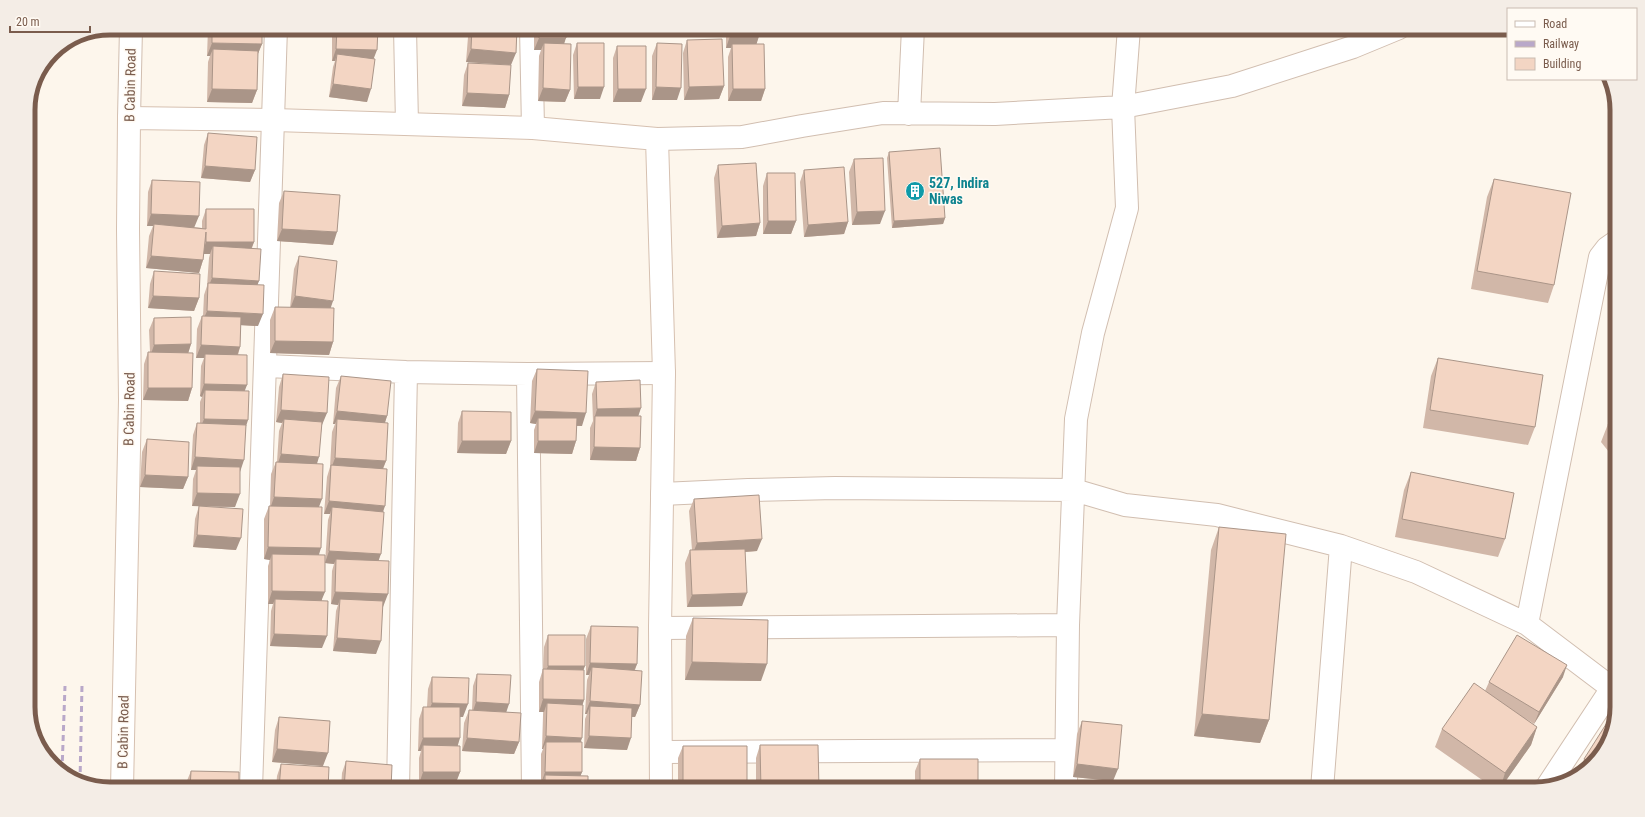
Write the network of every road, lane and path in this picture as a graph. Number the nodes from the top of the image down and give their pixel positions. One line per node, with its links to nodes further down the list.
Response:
1 (131, 35): 10 (street, B Cabin Road)
2 (276, 35): 11 (street)
3 (405, 35): 12 (street)
4 (531, 35): 13 (street)
5 (912, 35): 9 (street)
6 (1128, 35): 8 (street)
7 (1382, 35): 8 (street)
8 (1123, 107): 9 (street); 20 (street)
9 (909, 114): 14 (street)
10 (129, 118): 11 (street); 31 (street, B Cabin Road)
11 (274, 120): 12 (street); 16 (street)
12 (407, 124): 13 (street)
13 (533, 128): 14 (street)
14 (658, 139): 18 (street)
15 (1610, 246): 23 (street)
16 (266, 366): 17 (street); 32 (street)
17 (406, 372): 19 (street); 33 (street)
18 (664, 373): 19 (street); 21 (street)
19 (528, 374): 34 (street)
20 (1074, 490): 21 (street); 22 (street); 24 (street)
21 (662, 494): 25 (street)
22 (1341, 546): 23 (street); 37 (street)
23 (1527, 624): 26 (street)
24 (1068, 625): 25 (street); 28 (street)
25 (660, 628): 29 (street)
26 (1610, 687)
27 (1610, 696): 30 (street)
28 (1066, 750): 29 (street); 36 (street)
29 (661, 752): 35 (street)
30 (1551, 781)
31 (122, 782)
32 (251, 782)
33 (398, 782)
34 (533, 782)
35 (661, 782)
36 (1066, 782)
37 (1323, 782)

